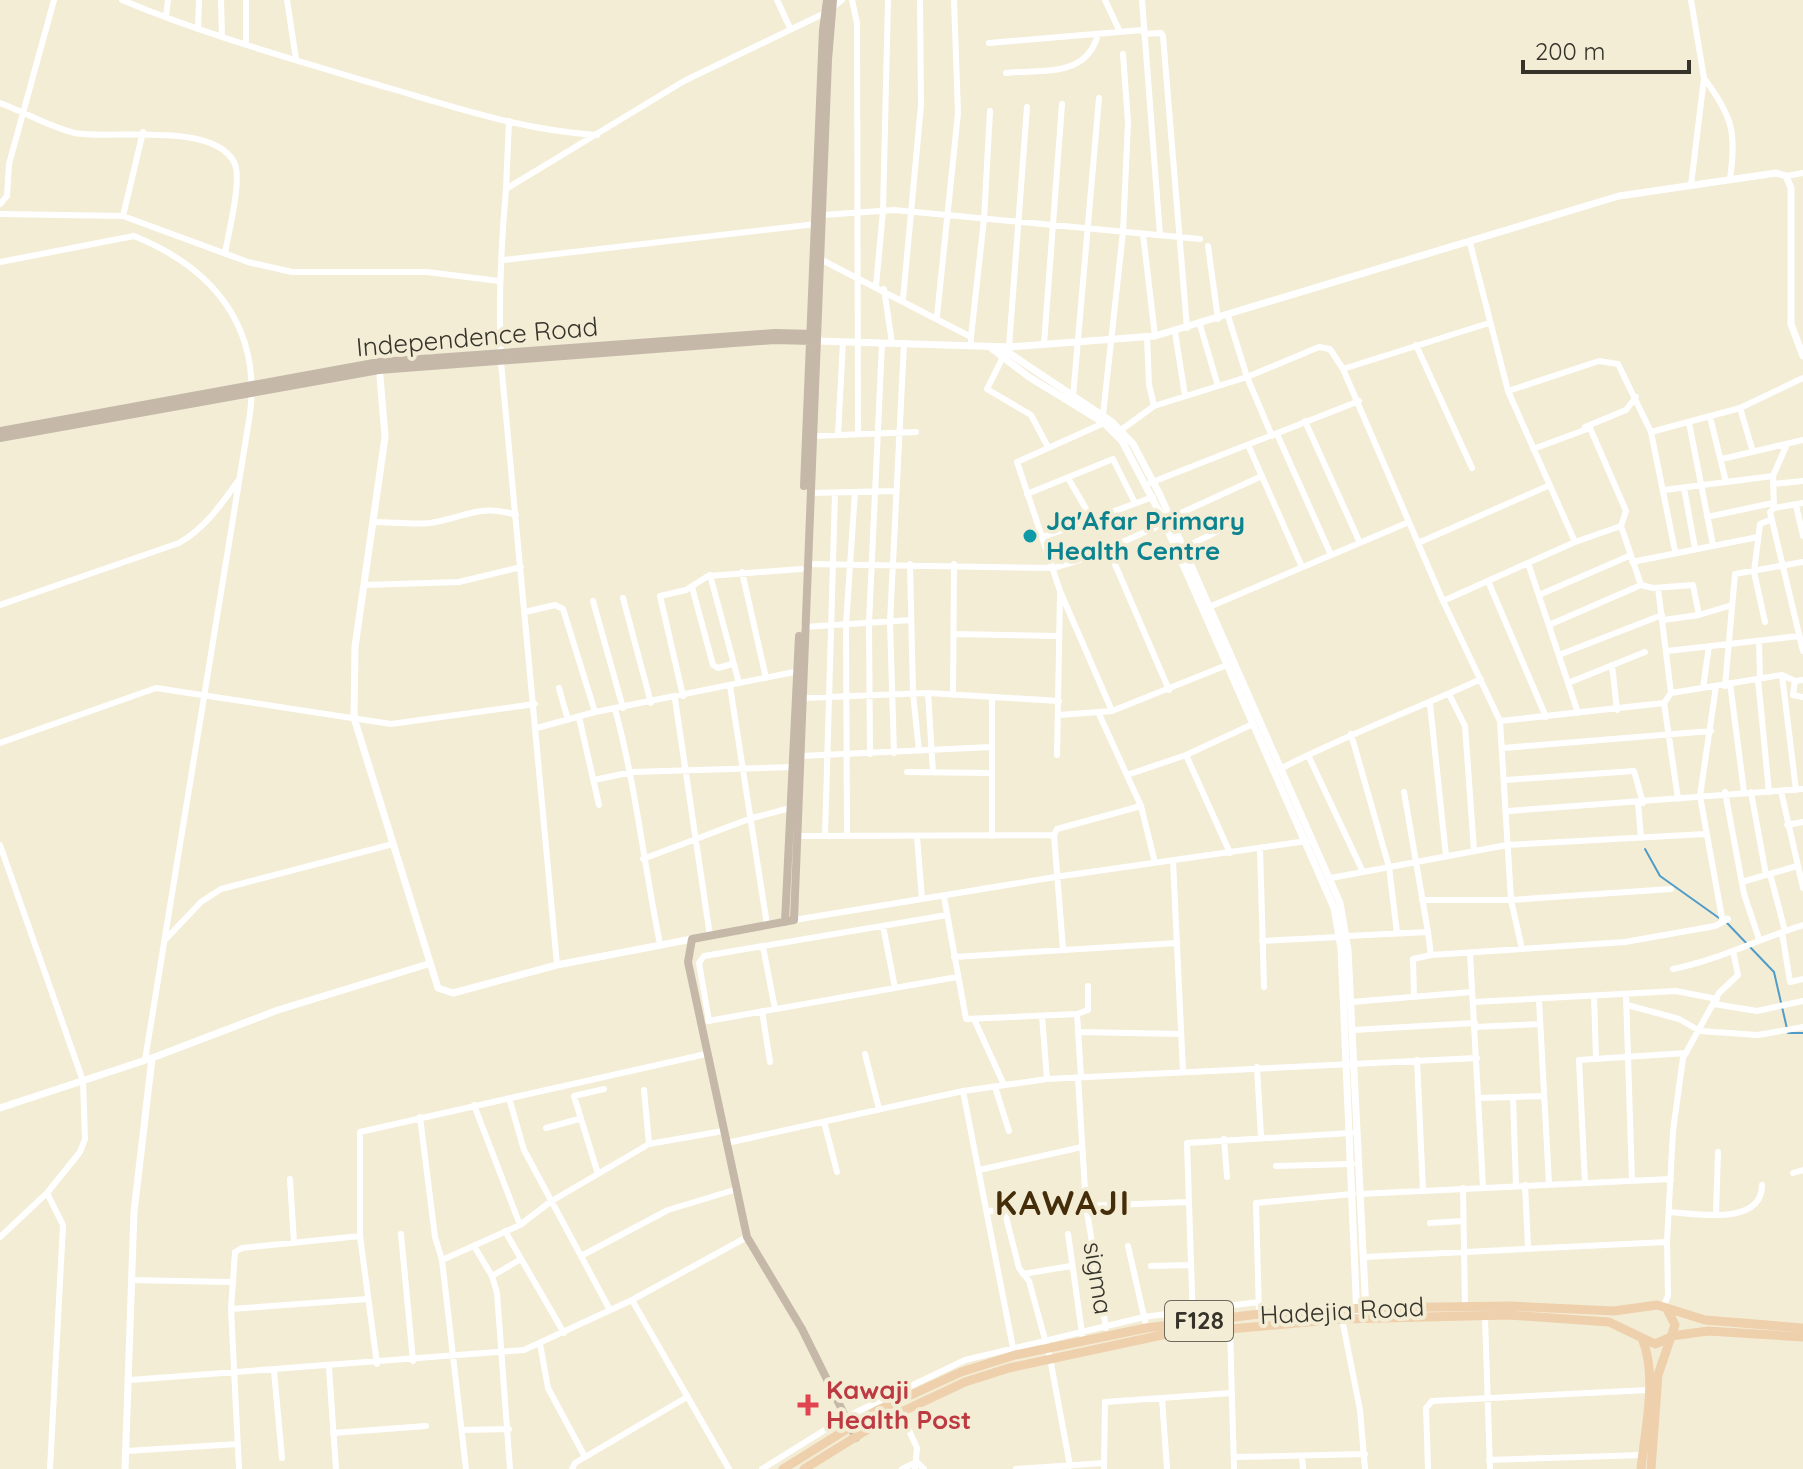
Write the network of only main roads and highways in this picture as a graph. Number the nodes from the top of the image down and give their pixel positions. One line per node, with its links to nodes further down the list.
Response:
1 (831, 2): 2 (main road); 2 (main road)
2 (822, 129): 3 (main road); 3 (main road)
3 (814, 337): 4 (main road, Independence Road); 7 (main road); 7 (main road)
4 (252, 389): 5 (main road, Independence Road); 6 (main road, Independence Road)
5 (0, 431)
6 (0, 438)
7 (804, 566): 8 (main road); 8 (main road)
8 (800, 670): 9 (main road); 9 (main road)
9 (790, 921): 18 (main road)
10 (1645, 1308): 11 (main road, F128); 12 (main road, Hadejia Road / F128); 14 (main road)
11 (1665, 1308): 13 (main road, F128); 15 (main road)
12 (1362, 1314): 14 (main road, Hadejia Road / F128); 17 (main road, Hadejia Road / F128); 17 (main road, Hadejia Road / F128)
13 (1803, 1328)
14 (1640, 1336): 15 (main road, F128); 22 (main road)
15 (1670, 1337): 16 (main road, F128); 23 (main road)
16 (1803, 1337)
17 (1047, 1349): 18 (main road, Hadejia Road / F128); 19 (main road, Hadejia Road / F128)
18 (846, 1423): 19 (main road); 20 (main road, Hadejia Road / F128)
19 (856, 1438): 21 (main road, Hadejia Road / F128)
20 (783, 1469)
21 (804, 1469)
22 (1641, 1469)
23 (1651, 1469)

